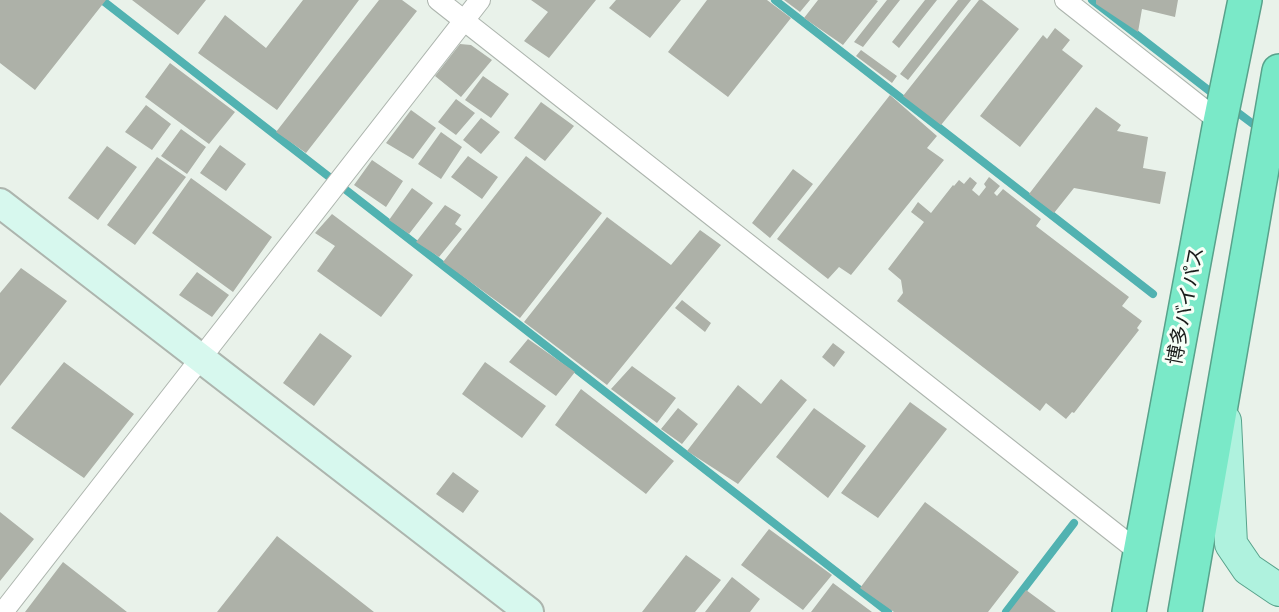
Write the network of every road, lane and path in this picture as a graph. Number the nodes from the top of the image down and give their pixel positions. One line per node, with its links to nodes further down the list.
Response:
1 (438, 0): 5 (street)
2 (480, 0): 5 (street)
3 (1065, 0): 7 (street)
4 (1245, 0): 7 (highway, 博多バイパス)
5 (464, 21): 10 (street); 12 (street)
6 (1279, 71): 8 (highway)
7 (1220, 122): 12 (highway, 博多バイパス)
8 (1270, 172): 11 (highway)
9 (0, 203): 10 (street)
10 (201, 358): 14 (street); 15 (street)
11 (1223, 390): 13 (main road); 17 (highway)
12 (1139, 552): 16 (highway, 博多バイパス)
13 (1279, 590)
14 (3, 612)
15 (529, 612)
16 (1129, 612)
17 (1185, 612)

